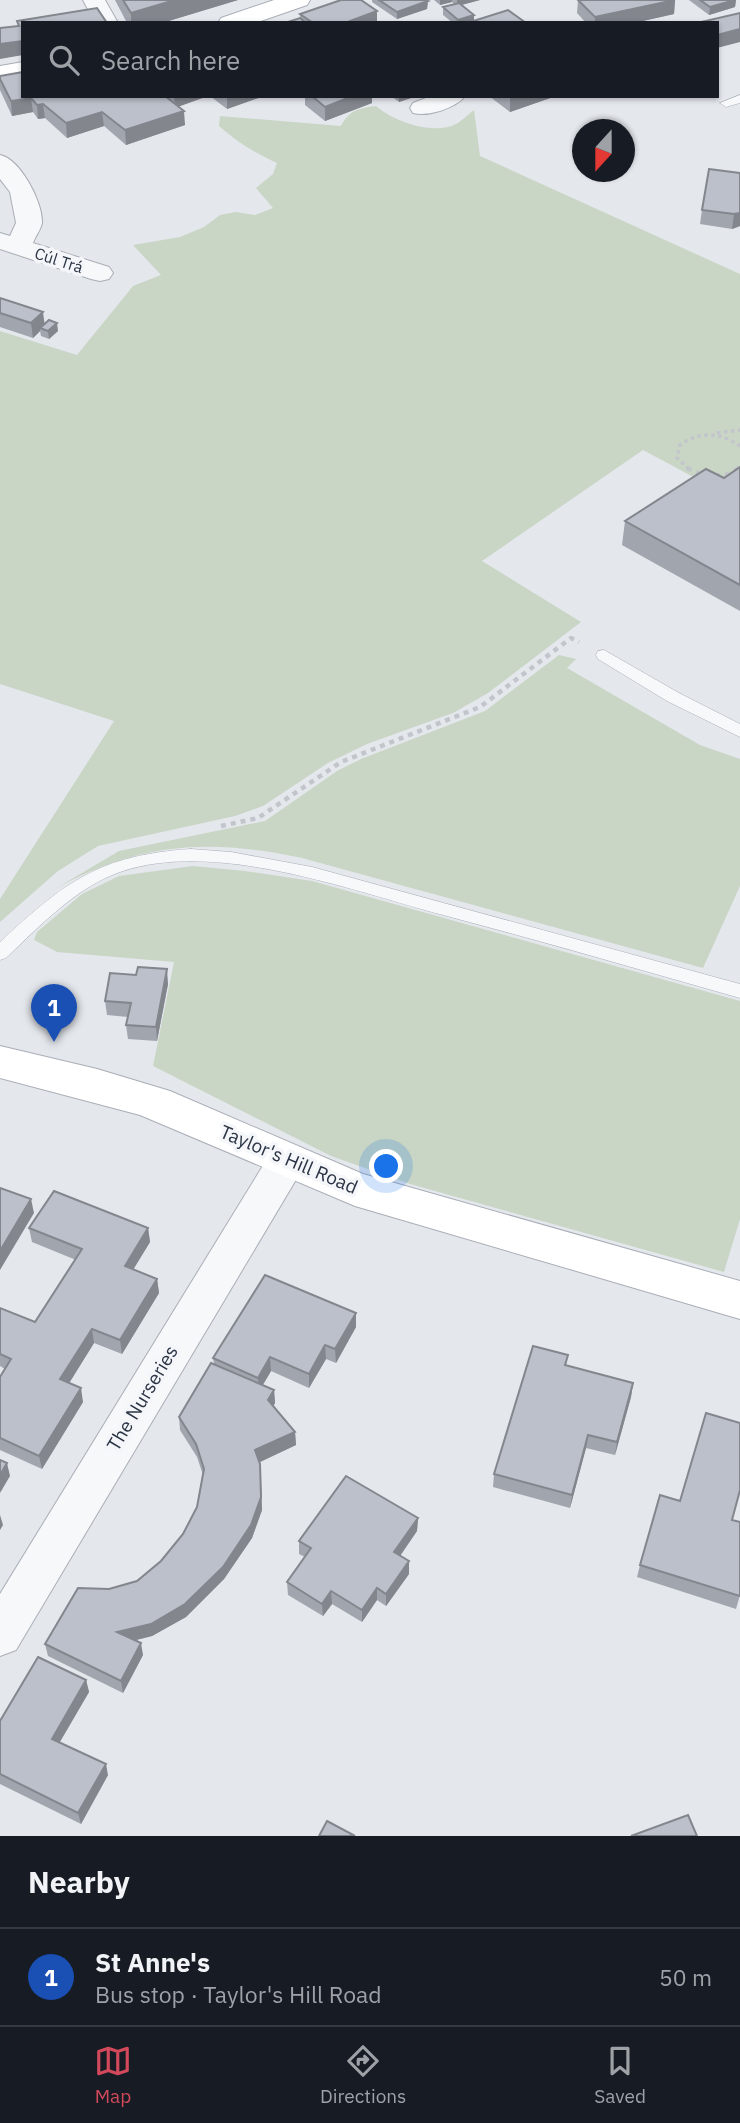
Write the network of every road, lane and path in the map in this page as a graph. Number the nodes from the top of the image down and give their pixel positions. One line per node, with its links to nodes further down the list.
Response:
1 (94, 0): 3 (street)
2 (298, 0): 4 (main road)
3 (106, 21)
4 (236, 21)
5 (21, 70): 6 (main road)
6 (0, 74)
7 (448, 98): 10 (street)
8 (740, 99): 9 (lane)
9 (726, 103)
10 (422, 108)
11 (0, 162): 12 (street, Cúl Trá)
12 (9, 244): 13 (street, Cúl Trá)
13 (100, 272)
14 (740, 430): 15 (path)
15 (708, 434): 16 (path); 17 (path)
16 (740, 446)
17 (740, 467)
18 (604, 656): 19 (lane); 20 (path)
19 (740, 731)
20 (209, 828)
21 (0, 953): 22 (lane)
22 (740, 991)
23 (0, 1062): 24 (main road, Taylor's Hill Road)
24 (286, 1162): 25 (main road, Taylor's Hill Road); 26 (street, The Nurseries)
25 (740, 1300)
26 (0, 1635)

